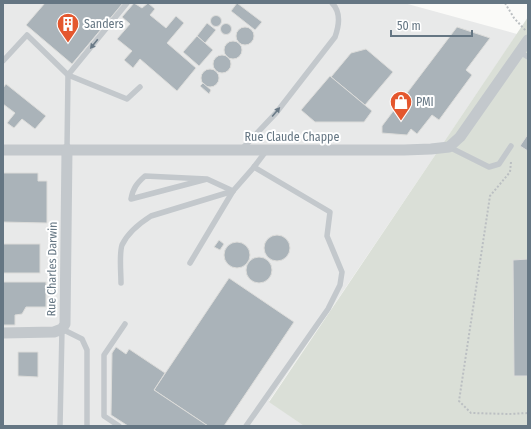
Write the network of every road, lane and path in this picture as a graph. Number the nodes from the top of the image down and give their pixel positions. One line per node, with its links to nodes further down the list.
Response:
1 (127, 3): 8 (lane, one-way to 8)
2 (332, 3): 14 (lane, one-way to 2)
3 (506, 3): 4 (path)
4 (528, 33)
5 (528, 40): 6 (street)
6 (524, 54): 11 (street)
7 (3, 61): 8 (lane)
8 (68, 75): 9 (lane); 12 (lane)
9 (140, 87)
10 (511, 146): 16 (lane)
11 (449, 147): 15 (street, Rue Claude Chappe); 16 (lane)
12 (67, 149): 13 (street, Rue Claude Chappe); 14 (street, Rue Claude Chappe); 23 (street, Rue Charles Darwin)
13 (3, 150)
14 (240, 151): 15 (street, Rue Claude Chappe)
15 (266, 151): 17 (lane)
16 (505, 155): 25 (path)
17 (254, 167): 19 (lane); 29 (lane)
18 (207, 178): 18 (lane); 19 (lane)
19 (233, 191): 20 (lane); 21 (lane)
20 (190, 263)
21 (121, 283)
22 (125, 324): 28 (lane)
23 (62, 329): 24 (street, Rue Charles Darwin); 26 (lane); 27 (lane)
24 (3, 333)
25 (528, 413)
26 (60, 426)
27 (87, 426)
28 (119, 426)
29 (246, 426)

